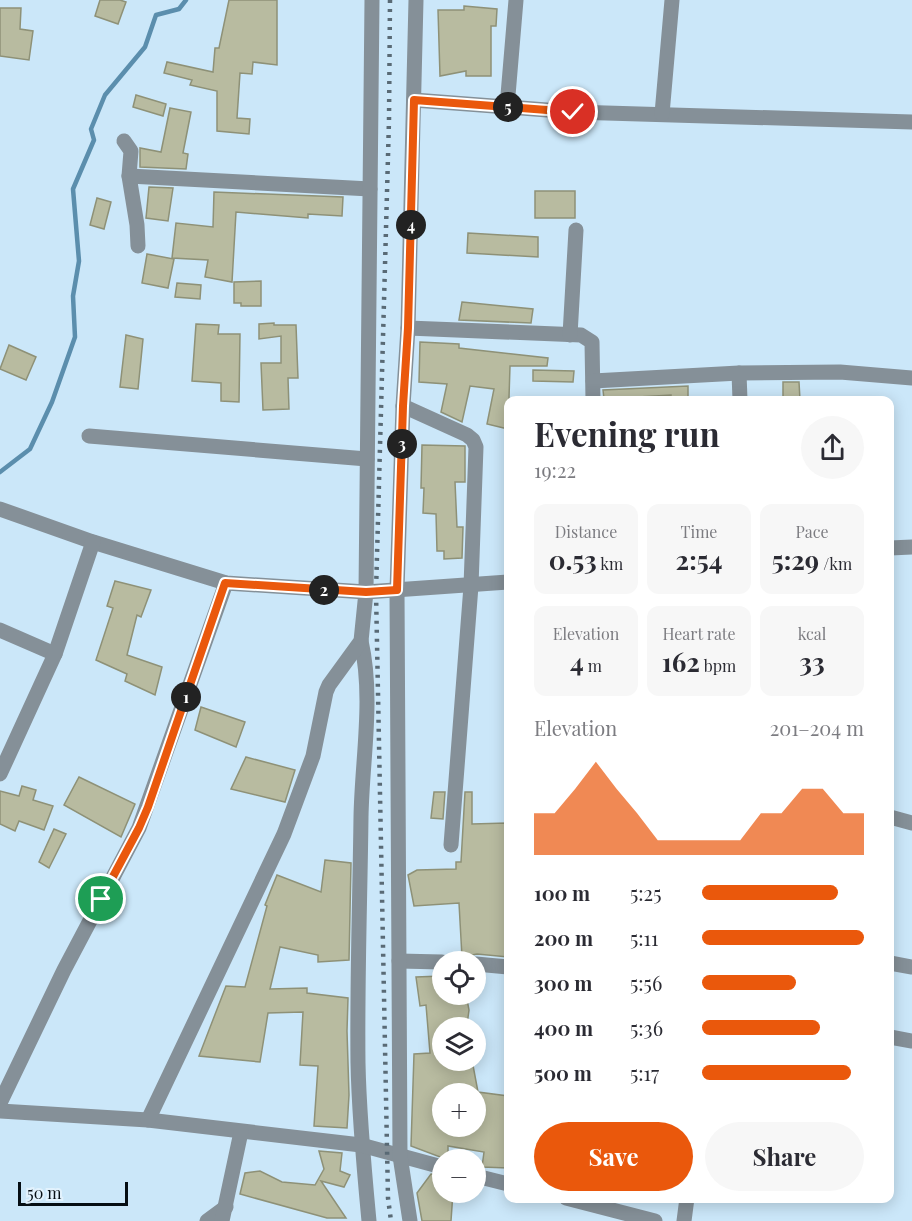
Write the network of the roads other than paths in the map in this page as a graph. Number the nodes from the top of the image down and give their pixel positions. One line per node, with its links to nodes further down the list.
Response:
1 (372, 0): 11 (street)
2 (416, 0): 5 (street)
3 (516, 0): 6 (street)
4 (672, 0): 7 (street)
5 (414, 100): 6 (street); 14 (street)
6 (507, 107): 7 (street)
7 (662, 114): 8 (street)
8 (912, 122)
9 (124, 141): 10 (street)
10 (129, 176): 11 (street); 13 (street)
11 (370, 189): 23 (street)
12 (576, 230): 15 (street)
13 (138, 246)
14 (408, 328): 15 (street); 21 (street)
15 (570, 335): 18 (street)
16 (739, 373): 17 (street); 18 (street); 20 (street)
17 (912, 378)
18 (592, 381): 19 (street)
19 (593, 396)
20 (740, 396)
21 (403, 406): 30 (street); 31 (street)
22 (88, 435): 23 (street)
23 (367, 459): 32 (street)
24 (0, 509): 25 (street)
25 (93, 542): 29 (street); 35 (street)
26 (912, 547): 27 (street)
27 (894, 548)
28 (504, 582): 30 (street)
29 (225, 583): 32 (street); 48 (street)
30 (471, 586): 31 (street); 39 (street)
31 (397, 590): 32 (street); 40 (street)
32 (366, 592): 34 (street)
33 (0, 630): 35 (street)
34 (362, 641): 50 (street); 52 (street)
35 (55, 654): 36 (street)
36 (0, 774)
37 (894, 818): 38 (street)
38 (912, 823)
39 (451, 844)
40 (399, 961): 41 (street); 53 (street)
41 (432, 962)
42 (486, 965): 45 (street)
43 (894, 965): 44 (street)
44 (912, 967)
45 (504, 968)
46 (894, 1038): 47 (street)
47 (912, 1041)
48 (0, 1103)
49 (0, 1111): 50 (street)
50 (148, 1120): 51 (street)
51 (241, 1132): 52 (street); 59 (street)
52 (361, 1144): 53 (street); 61 (street)
53 (400, 1156): 54 (street); 62 (street)
54 (432, 1164)
55 (486, 1178): 56 (street)
56 (504, 1183)
57 (585, 1203): 63 (street)
58 (686, 1203): 64 (street)
59 (224, 1214): 60 (street)
60 (207, 1221)
61 (369, 1221)
62 (410, 1221)
63 (655, 1221)
64 (684, 1221)

